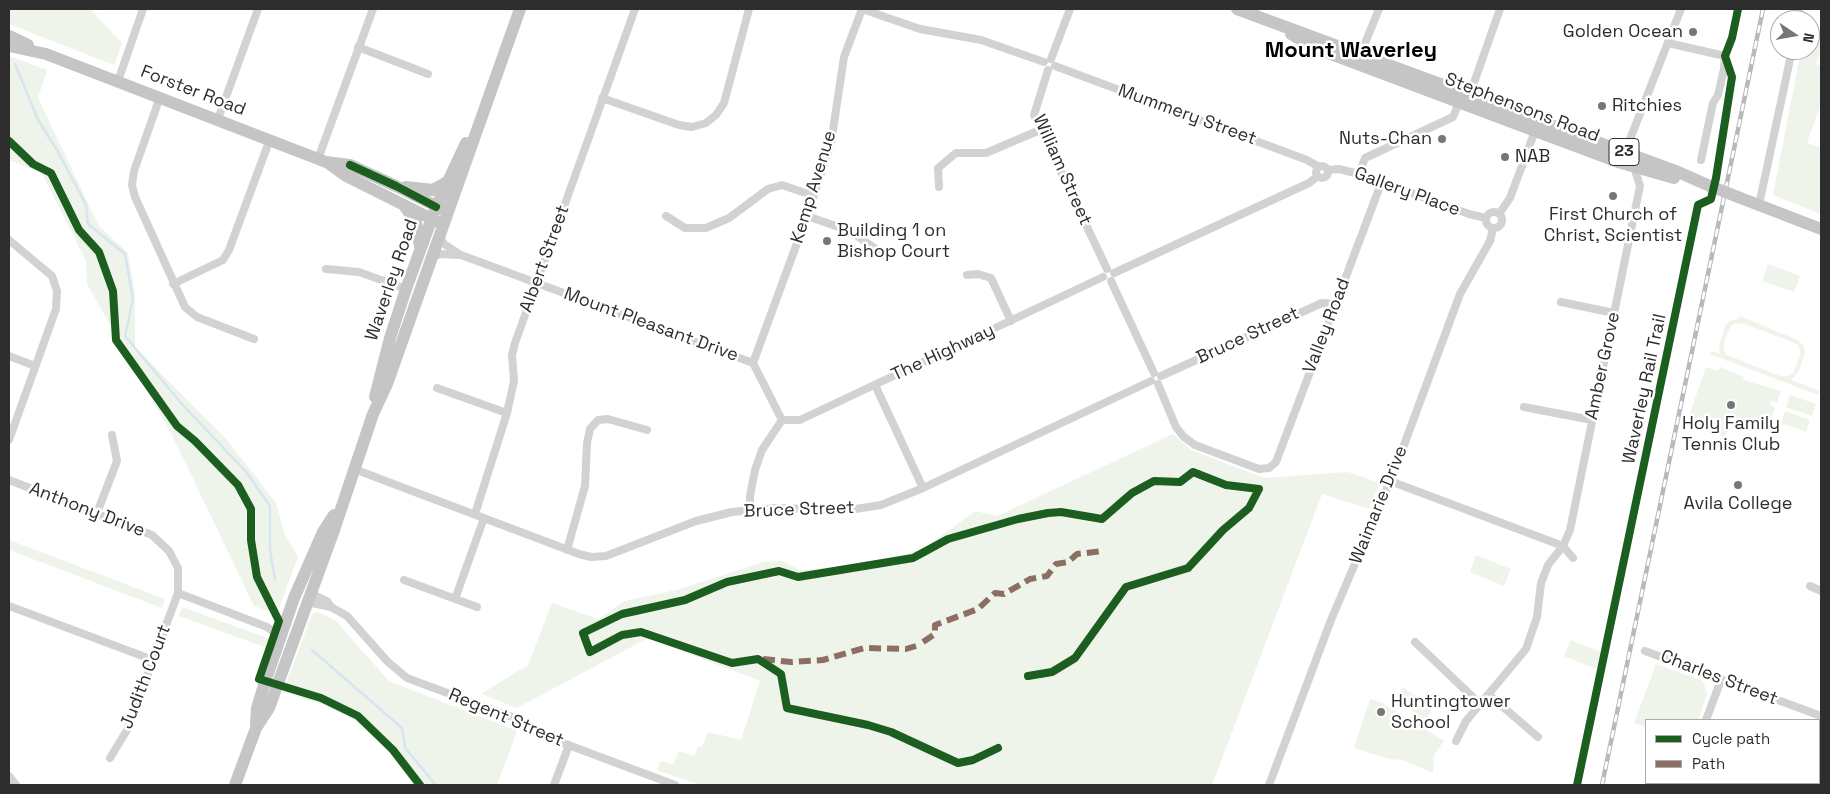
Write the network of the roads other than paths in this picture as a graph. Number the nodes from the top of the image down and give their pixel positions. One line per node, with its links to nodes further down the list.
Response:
1 (143, 9): 22 (street)
2 (258, 9): 28 (street)
3 (372, 9): 16 (street)
4 (520, 9): 27 (main road, Waverley Road)
5 (635, 9): 25 (street, Albert Street)
6 (749, 9): 25 (street)
7 (862, 9): 20 (street, Mummery Street); 47 (street, Kemp Avenue)
8 (1070, 9): 20 (street, William Street)
9 (1237, 9): 18 (main road, Stephensons Road / 23)
10 (1379, 9): 18 (street)
11 (1500, 9): 23 (street)
12 (1681, 9): 14 (street)
13 (9, 36): 17 (main road, Forster Road)
14 (1667, 45): 32 (street); 34 (street)
15 (9, 46): 17 (main road, Forster Road)
16 (358, 48): 21 (street); 33 (street)
17 (46, 54): 22 (main road, Forster Road)
18 (1359, 59): 23 (main road, Stephensons Road / 23); 26 (main road, Stephensons Road / 23)
19 (1790, 60): 49 (street)
20 (1050, 64): 30 (street, William Street); 35 (street, Mummery Street)
21 (428, 74)
22 (118, 81): 24 (main road, Forster Road)
23 (1470, 94): 29 (main road, Stephensons Road / 23)
24 (160, 97): 28 (main road, Forster Road); 67 (street)
25 (602, 98): 66 (street, Albert Street)
26 (1459, 102): 29 (main road, Stephensons Road / 23); 39 (street)
27 (485, 107): 42 (main road, Waverley Road); 54 (main road, Waverley Road)
28 (218, 120): 31 (main road, Forster Road)
29 (1536, 125): 32 (main road, Stephensons Road / 23); 36 (main road, Stephensons Road / 23); 50 (street)
30 (1040, 130): 46 (street); 62 (street, William Street)
31 (270, 139): 33 (main road, Forster Road); 67 (street)
32 (1625, 152): 45 (main road, Stephensons Road / 23)
33 (322, 160): 43 (main road, Forster Road); 48 (main road, Forster Road)
34 (1701, 160)
35 (1319, 167): 37 (street); 40 (street)
36 (1634, 167): 38 (main road, Stephensons Road / 23); 44 (street, Amber Grove)
37 (1328, 170): 39 (street, Gallery Place); 40 (street)
38 (1654, 173): 44 (street); 45 (main road, Stephensons Road / 23)
39 (1359, 174): 41 (street, Gallery Place)
40 (1318, 176): 62 (street)
41 (1382, 181): 53 (street, Gallery Place); 71 (street, Valley Road)
42 (447, 182): 43 (main road); 54 (main road, Waverley Road)
43 (396, 186): 54 (main road, Forster Road)
44 (1640, 186): 72 (street, Amber Grove)
45 (1710, 186): 49 (main road, Stephensons Road / 23, bridge)
46 (939, 187)
47 (814, 196): 51 (street); 52 (street, Kemp Avenue)
48 (402, 203): 54 (main road, Forster Road); 58 (main road)
49 (1759, 205): 56 (main road, Stephensons Road / 23)
50 (1499, 214): 53 (street); 55 (street)
51 (666, 216)
52 (807, 216): 60 (street); 76 (street, Kemp Avenue)
53 (1486, 218): 55 (street)
54 (440, 220): 58 (main road, Waverley Road); 58 (main road, Waverley Road); 59 (street, Mount Pleasant Drive)
55 (1493, 228): 92 (street, Waimarie Drive)
56 (1821, 229)
57 (9, 240): 77 (street)
58 (426, 255): 59 (street, Mount Pleasant Drive); 68 (main road, Waverley Road); 69 (main road, Waverley Road)
59 (461, 255): 66 (street, Mount Pleasant Drive)
60 (886, 256)
61 (326, 269): 68 (street)
62 (1111, 271): 64 (street); 65 (street)
63 (967, 275): 73 (street)
64 (1103, 277): 65 (street); 73 (street, The Highway)
65 (1111, 281): 78 (street)
66 (537, 283): 76 (street, Mount Pleasant Drive); 83 (street, Albert Street)
67 (173, 284): 74 (street)
68 (406, 289): 69 (main road); 84 (main road, Waverley Road)
69 (419, 294): 84 (main road, Waverley Road)
70 (1561, 302): 72 (street)
71 (1336, 304): 78 (street, Bruce Street); 79 (street, Valley Road)
72 (1614, 313): 86 (street, Amber Grove)
73 (1011, 321): 80 (street, The Highway)
74 (254, 339)
75 (9, 356): 77 (street)
76 (753, 362): 85 (street, Mount Pleasant Drive)
77 (35, 366): 89 (street)
78 (1158, 374): 79 (street)
79 (1154, 383): 93 (street, Bruce Street)
80 (875, 385): 85 (street, The Highway); 93 (street)
81 (437, 388): 83 (street)
82 (1524, 407): 86 (street)
83 (507, 413): 97 (street, Albert Street)
84 (372, 414): 90 (main road, Waverley Road)
85 (782, 420): 95 (street)
86 (1592, 420): 99 (street, Amber Grove)
87 (647, 430): 100 (street)
88 (112, 435): 96 (street)
89 (9, 440)
90 (354, 469): 94 (main road, Waverley Road); 97 (street, Bruce Street)
91 (9, 480): 96 (street, Anthony Drive)
92 (1390, 481): 99 (street); 130 (street, Waimarie Drive)
93 (923, 488): 95 (street, Bruce Street)
94 (340, 505): 106 (main road, Waverley Road); 107 (main road, Waverley Road)
95 (750, 510): 100 (street, Bruce Street)
96 (97, 513): 105 (street, Anthony Drive)
97 (475, 514): 98 (street, Bruce Street)
98 (484, 518): 100 (street, Bruce Street); 108 (street)
99 (1563, 546): 101 (street); 116 (street, Amber Grove)
100 (567, 550)
101 (1573, 558)
102 (404, 580): 108 (street)
103 (1810, 586): 104 (street)
104 (1821, 590)
105 (178, 594): 111 (street); 114 (street, Judith Court)
106 (296, 595): 107 (main road); 111 (main road, Waverley Road)
107 (309, 598): 120 (main road, Waverley Road); 123 (street, Regent Street)
108 (455, 598): 110 (street)
109 (9, 606): 114 (street)
110 (477, 607)
111 (282, 632): 120 (main road, Waverley Road)
112 (1415, 642): 117 (street)
113 (1645, 651): 115 (street, Charles Street)
114 (153, 660): 124 (street, Judith Court)
115 (1721, 680): 118 (street, Charles Street); 119 (street)
116 (1489, 695): 117 (street, Amber Grove); 121 (street)
117 (1480, 704): 122 (street, Amber Grove)
118 (1821, 716)
119 (1706, 719)
120 (256, 728): 127 (main road, Waverley Road)
121 (1538, 737)
122 (1456, 741)
123 (569, 745): 128 (street); 129 (street, Regent Street)
124 (110, 758)
125 (9, 776): 126 (street)
126 (16, 785)
127 (235, 785)
128 (554, 785)
129 (675, 785)
130 (1269, 785)

